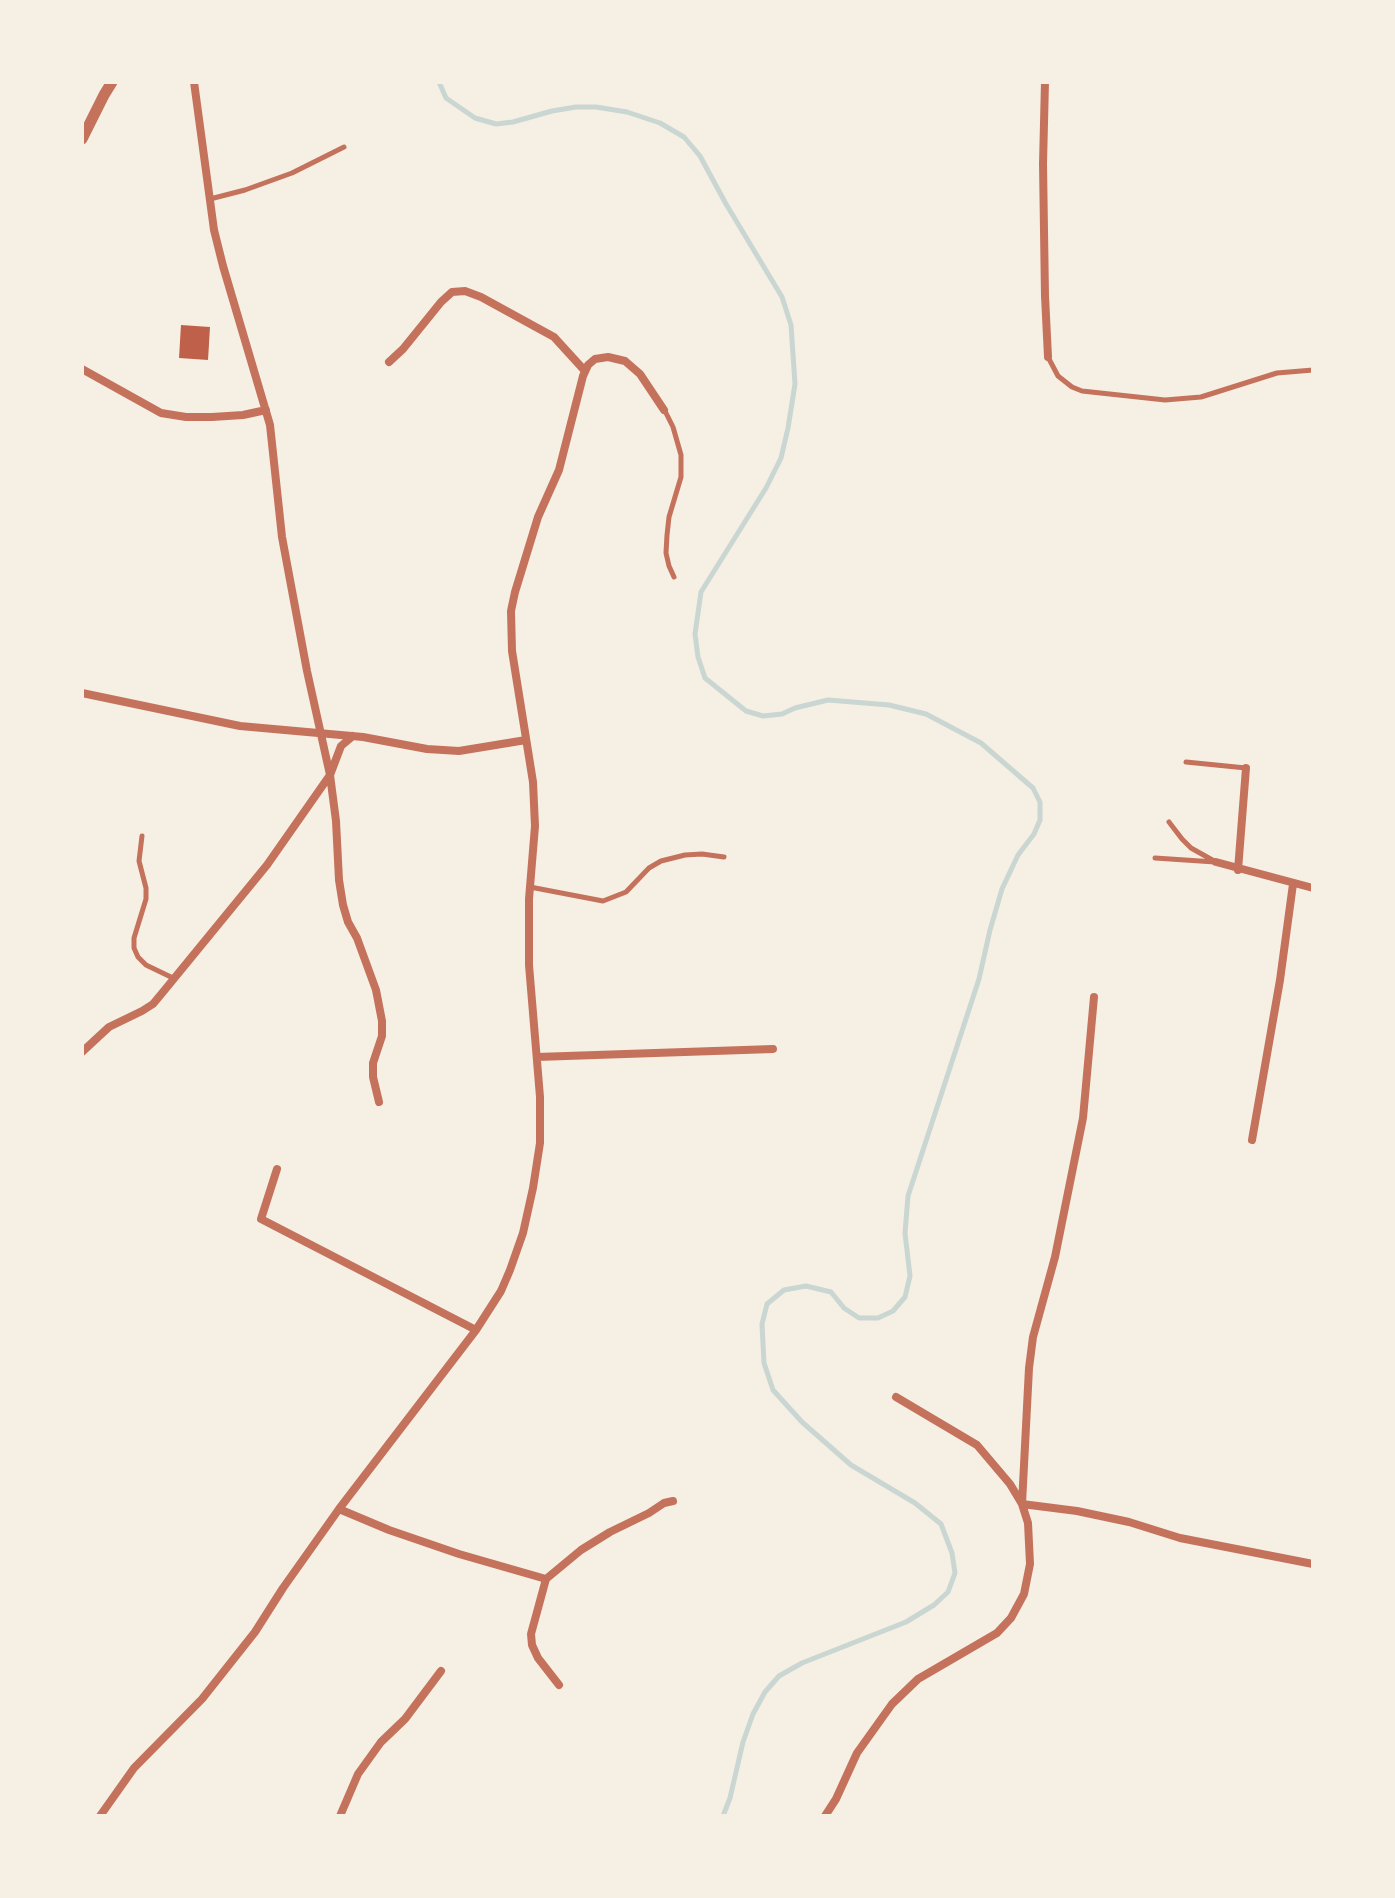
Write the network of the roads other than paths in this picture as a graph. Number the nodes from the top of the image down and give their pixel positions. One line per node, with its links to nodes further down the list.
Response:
1 (112, 82): 4 (street)
2 (194, 82): 6 (street)
3 (1045, 82): 7 (street)
4 (82, 139)
5 (344, 147): 6 (lane)
6 (209, 199): 12 (street)
7 (1048, 357): 10 (lane)
8 (389, 362): 11 (street)
9 (82, 369): 12 (street)
10 (1313, 370)
11 (585, 371): 13 (street); 18 (street)
12 (266, 410): 16 (street)
13 (664, 410): 14 (lane)
14 (674, 577)
15 (82, 693): 16 (street)
16 (321, 733): 17 (street); 21 (street)
17 (353, 736): 18 (street); 21 (street)
18 (526, 740): 29 (street)
19 (1186, 762): 20 (lane)
20 (1246, 768): 27 (street)
21 (330, 775): 31 (street); 36 (street)
22 (1169, 822): 26 (lane)
23 (142, 836): 31 (lane)
24 (724, 857): 29 (lane)
25 (1155, 858): 26 (lane)
26 (1216, 862): 27 (street)
27 (1238, 870): 28 (street)
28 (1293, 884): 30 (street); 37 (street)
29 (530, 887): 35 (street)
30 (1313, 888)
31 (173, 978): 34 (street)
32 (1094, 997): 42 (street)
33 (773, 1049): 35 (street)
34 (82, 1052)
35 (537, 1057): 39 (street)
36 (379, 1102)
37 (1252, 1140)
38 (277, 1169): 39 (street)
39 (476, 1330): 43 (street)
40 (896, 1397): 42 (street)
41 (673, 1501): 45 (street)
42 (1022, 1504): 44 (street); 50 (street)
43 (339, 1509): 45 (street); 48 (street)
44 (1313, 1564)
45 (546, 1579): 47 (street)
46 (441, 1671): 49 (street)
47 (559, 1685)
48 (100, 1816)
49 (340, 1816)
50 (825, 1816)

